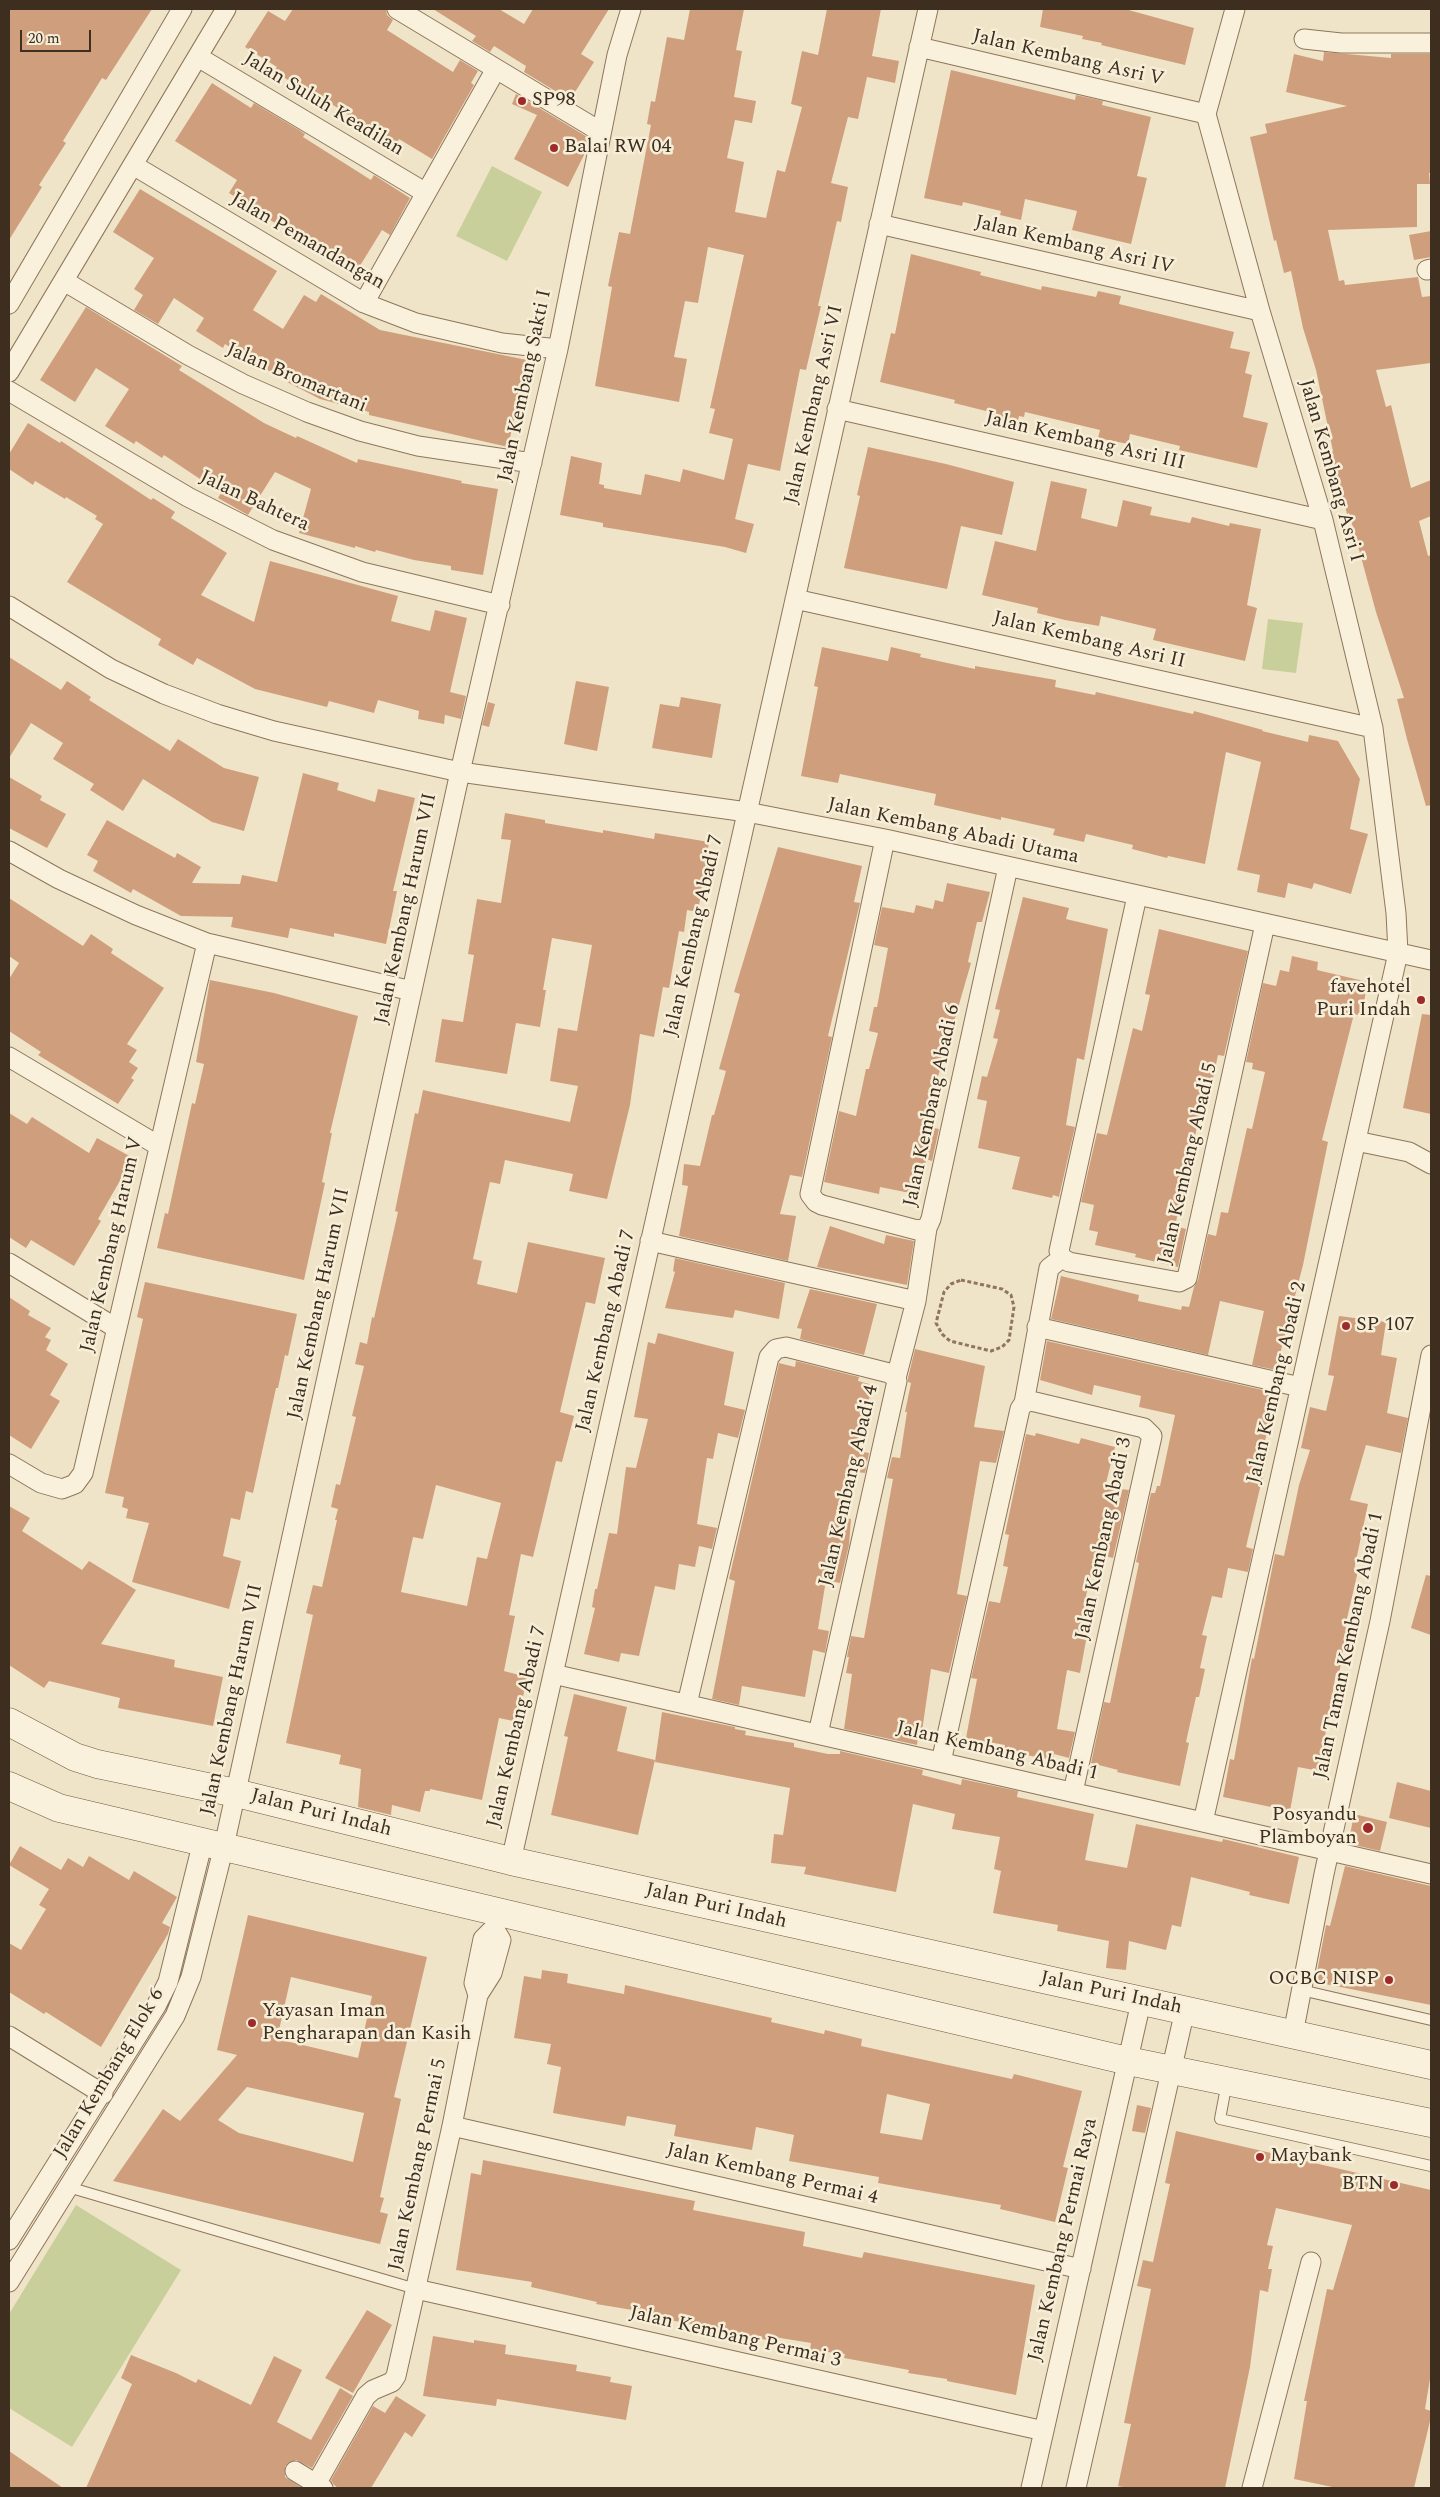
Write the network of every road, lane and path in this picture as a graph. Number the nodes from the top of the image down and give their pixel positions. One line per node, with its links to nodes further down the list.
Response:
1 (182, 9): 19 (street)
2 (226, 9): 10 (street)
3 (397, 9): 11 (street)
4 (631, 9): 13 (street, Jalan Kembang Sakti I)
5 (928, 9): 9 (street, Jalan Kembang Asri VI)
6 (1236, 9): 12 (street)
7 (1304, 39): 8 (street)
8 (1431, 43)
9 (920, 47): 12 (street, Jalan Kembang Asri V); 16 (street, Jalan Kembang Asri VI)
10 (198, 57): 14 (street); 15 (street, Jalan Suluh Keadilan)
11 (496, 69): 13 (street); 15 (street)
12 (1206, 114): 20 (street, Jalan Kembang Asri I)
13 (601, 132): 21 (street, Jalan Kembang Sakti I)
14 (133, 165): 17 (street); 18 (street, Jalan Pemandangan)
15 (426, 193): 18 (street)
16 (879, 224): 20 (street, Jalan Kembang Asri IV); 24 (street, Jalan Kembang Asri VI)
17 (64, 280): 22 (street); 25 (street, Jalan Bromartani)
18 (364, 303): 21 (street, Jalan Pemandangan)
19 (9, 304)
20 (1260, 311): 26 (street, Jalan Kembang Asri I)
21 (558, 349): 25 (street, Jalan Kembang Sakti I)
22 (9, 372)
23 (9, 390): 28 (street, Jalan Bahtera)
24 (837, 409): 26 (street, Jalan Kembang Asri III); 27 (street, Jalan Kembang Asri VI)
25 (532, 463): 28 (street, Jalan Kembang Sakti I)
26 (1323, 520): 30 (street, Jalan Kembang Asri I)
27 (795, 599): 30 (street, Jalan Kembang Asri II); 32 (street, Jalan Kembang Asri VI)
28 (500, 605): 31 (street, Jalan Kembang Sakti I)
29 (9, 606): 31 (street, Jalan Kembang Abadi Utama)
30 (1373, 728): 39 (street, Jalan Kembang Asri I)
31 (460, 772): 32 (street, Jalan Kembang Abadi Utama); 41 (street, Jalan Kembang Harum VII)
32 (747, 812): 33 (street, Jalan Kembang Abadi Utama); 47 (street, Jalan Kembang Abadi 7)
33 (885, 838): 35 (street, Jalan Kembang Abadi Utama); 46 (street, Jalan Kembang Abadi 6)
34 (9, 851): 38 (street)
35 (1008, 867): 36 (street, Jalan Kembang Abadi Utama); 46 (street, Jalan Kembang Abadi 6)
36 (1137, 896): 37 (street, Jalan Kembang Abadi Utama); 48 (street)
37 (1266, 924): 39 (street, Jalan Kembang Abadi Utama); 48 (street, Jalan Kembang Abadi 5)
38 (207, 943): 41 (street); 44 (street, Jalan Kembang Harum V)
39 (1398, 953): 40 (street, Jalan Kembang Abadi Utama); 43 (street, Jalan Kembang Abadi 2)
40 (1431, 960)
41 (412, 991): 66 (street, Jalan Kembang Harum VII)
42 (9, 1057): 44 (street)
43 (1356, 1141): 45 (street); 56 (street, Jalan Kembang Abadi 2)
44 (159, 1146): 53 (street, Jalan Kembang Harum V)
45 (1431, 1164)
46 (927, 1228): 50 (street)
47 (650, 1240): 50 (street); 59 (street, Jalan Kembang Abadi 7)
48 (1062, 1258): 52 (street)
49 (9, 1263): 53 (street)
50 (916, 1301): 55 (street)
51 (940, 1308): 51 (path)
52 (1037, 1327): 56 (street); 57 (street)
53 (116, 1328): 58 (street, Jalan Kembang Harum V)
54 (1431, 1355): 69 (street, Jalan Taman Kembang Abadi 1)
55 (896, 1378): 60 (street, Jalan Kembang Abadi 4); 62 (street, Jalan Kembang Abadi 4)
56 (1300, 1388): 67 (street, Jalan Kembang Abadi 2)
57 (1024, 1403): 63 (street); 65 (street, Jalan Kembang Abadi 3)
58 (9, 1464)
59 (554, 1674): 60 (street, Jalan Kembang Abadi 1); 70 (street, Jalan Kembang Abadi 7)
60 (687, 1704): 62 (street, Jalan Kembang Abadi 1)
61 (9, 1722): 66 (main road, Jalan Puri Indah)
62 (818, 1734): 63 (street, Jalan Kembang Abadi 1)
63 (941, 1762): 65 (street, Jalan Kembang Abadi 1)
64 (9, 1786): 68 (main road)
65 (1072, 1792): 67 (street, Jalan Kembang Abadi 1)
66 (236, 1793): 68 (street, Jalan Kembang Harum VII); 70 (main road, Jalan Puri Indah)
67 (1203, 1822): 69 (street, Jalan Kembang Abadi 1)
68 (214, 1844): 72 (main road); 75 (street); 77 (street, Jalan Kembang Elok 6)
69 (1330, 1851): 71 (street, Jalan Kembang Abadi 1); 73 (street, Jalan Taman Kembang Abadi 1)
70 (511, 1861): 74 (main road, Jalan Puri Indah)
71 (1431, 1874)
72 (497, 1920): 81 (main road); 87 (street, Jalan Kembang Permai 5)
73 (1301, 1990): 78 (lane); 79 (street, Jalan Taman Kembang Abadi 1)
74 (1141, 2002): 76 (main road, Jalan Puri Indah); 81 (street, Jalan Kembang Permai Raya)
75 (156, 2006): 77 (street); 85 (street)
76 (1185, 2010): 79 (main road, Jalan Puri Indah); 83 (street)
77 (175, 2016): 89 (street, Jalan Kembang Elok 6)
78 (1431, 2020)
79 (1293, 2034): 82 (main road, Jalan Puri Indah)
80 (9, 2036): 85 (street)
81 (1128, 2061): 83 (main road); 93 (street, Jalan Kembang Permai Raya)
82 (1431, 2065)
83 (1171, 2071): 84 (main road); 100 (street)
84 (1227, 2082): 86 (main road); 88 (lane)
85 (102, 2094): 90 (street)
86 (1431, 2123)
87 (452, 2126): 93 (street, Jalan Kembang Permai 4); 95 (street, Jalan Kembang Permai 5)
88 (1431, 2166)
89 (68, 2187): 91 (street, Jalan Kembang Elok 6); 95 (lane)
90 (9, 2241): 91 (street)
91 (26, 2253): 94 (street, Jalan Kembang Elok 6)
92 (1311, 2262): 101 (street)
93 (1081, 2269): 96 (street, Jalan Kembang Permai Raya)
94 (9, 2282)
95 (416, 2289): 96 (street, Jalan Kembang Permai 3); 98 (street, Jalan Kembang Permai 5)
96 (1044, 2431): 99 (street, Jalan Kembang Permai Raya)
97 (295, 2471): 98 (street)
98 (320, 2486)
99 (1031, 2488)
100 (1076, 2488)
101 (1252, 2488)

